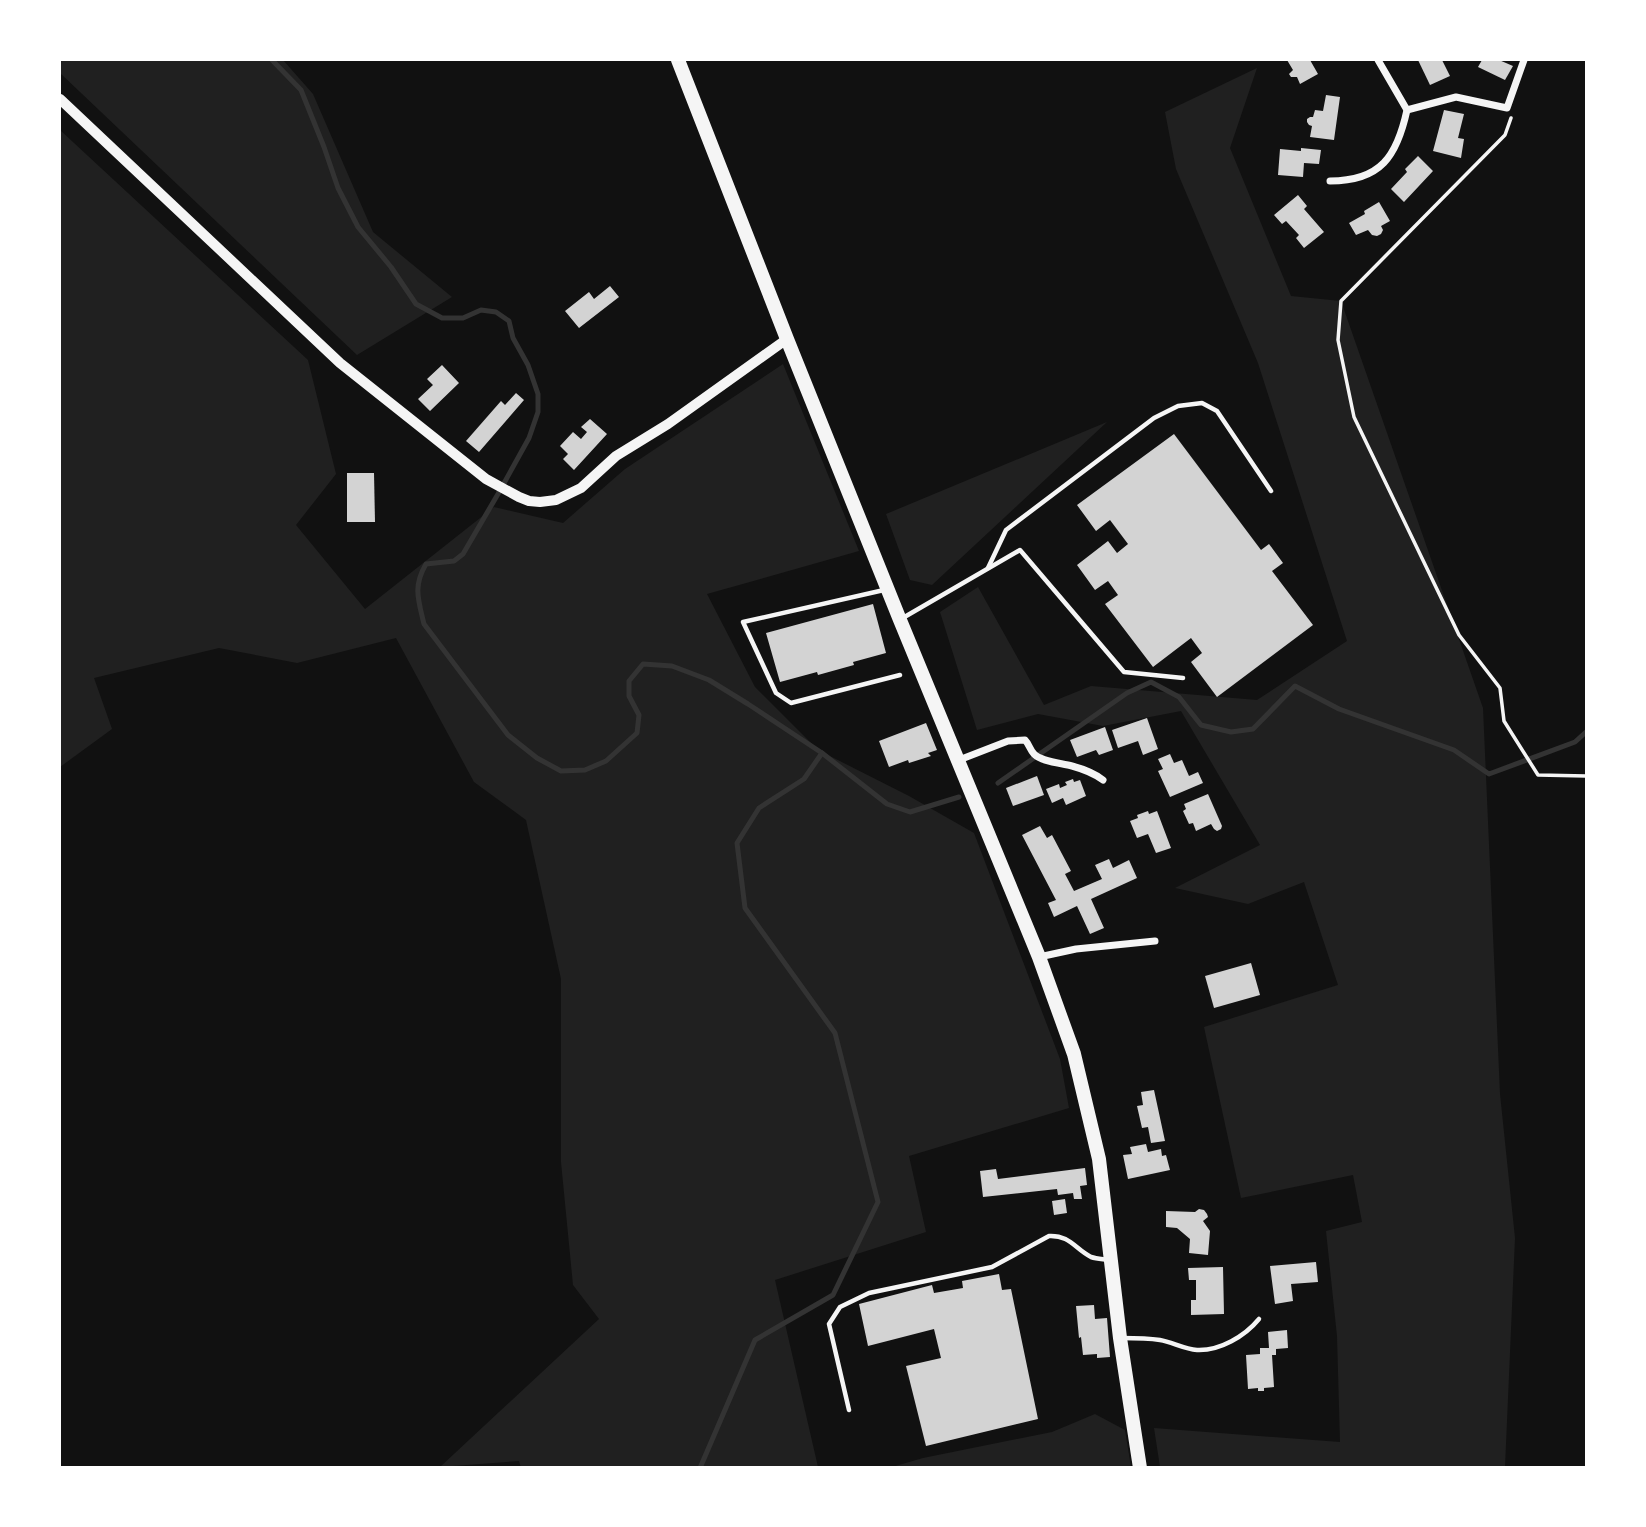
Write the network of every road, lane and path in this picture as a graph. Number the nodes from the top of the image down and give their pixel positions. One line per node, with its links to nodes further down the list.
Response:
1 (678, 60): 8 (highway)
2 (1378, 60): 6 (street)
3 (1524, 60): 6 (street)
4 (60, 99): 8 (street)
5 (1514, 108): 16 (path)
6 (1407, 110): 7 (street)
7 (1330, 181)
8 (788, 339): 11 (highway)
9 (1271, 491): 10 (lane)
10 (988, 568): 12 (lane); 14 (lane)
11 (888, 589): 12 (highway); 13 (lane)
12 (900, 620): 15 (highway)
13 (900, 675)
14 (1183, 678)
15 (959, 760): 17 (street); 19 (highway)
16 (1587, 776)
17 (1103, 780)
18 (1156, 941): 19 (street)
19 (1039, 957): 20 (highway)
20 (1110, 1260): 22 (highway); 23 (lane)
21 (1259, 1319): 22 (lane)
22 (1120, 1338): 24 (highway)
23 (849, 1410)
24 (1140, 1468)

